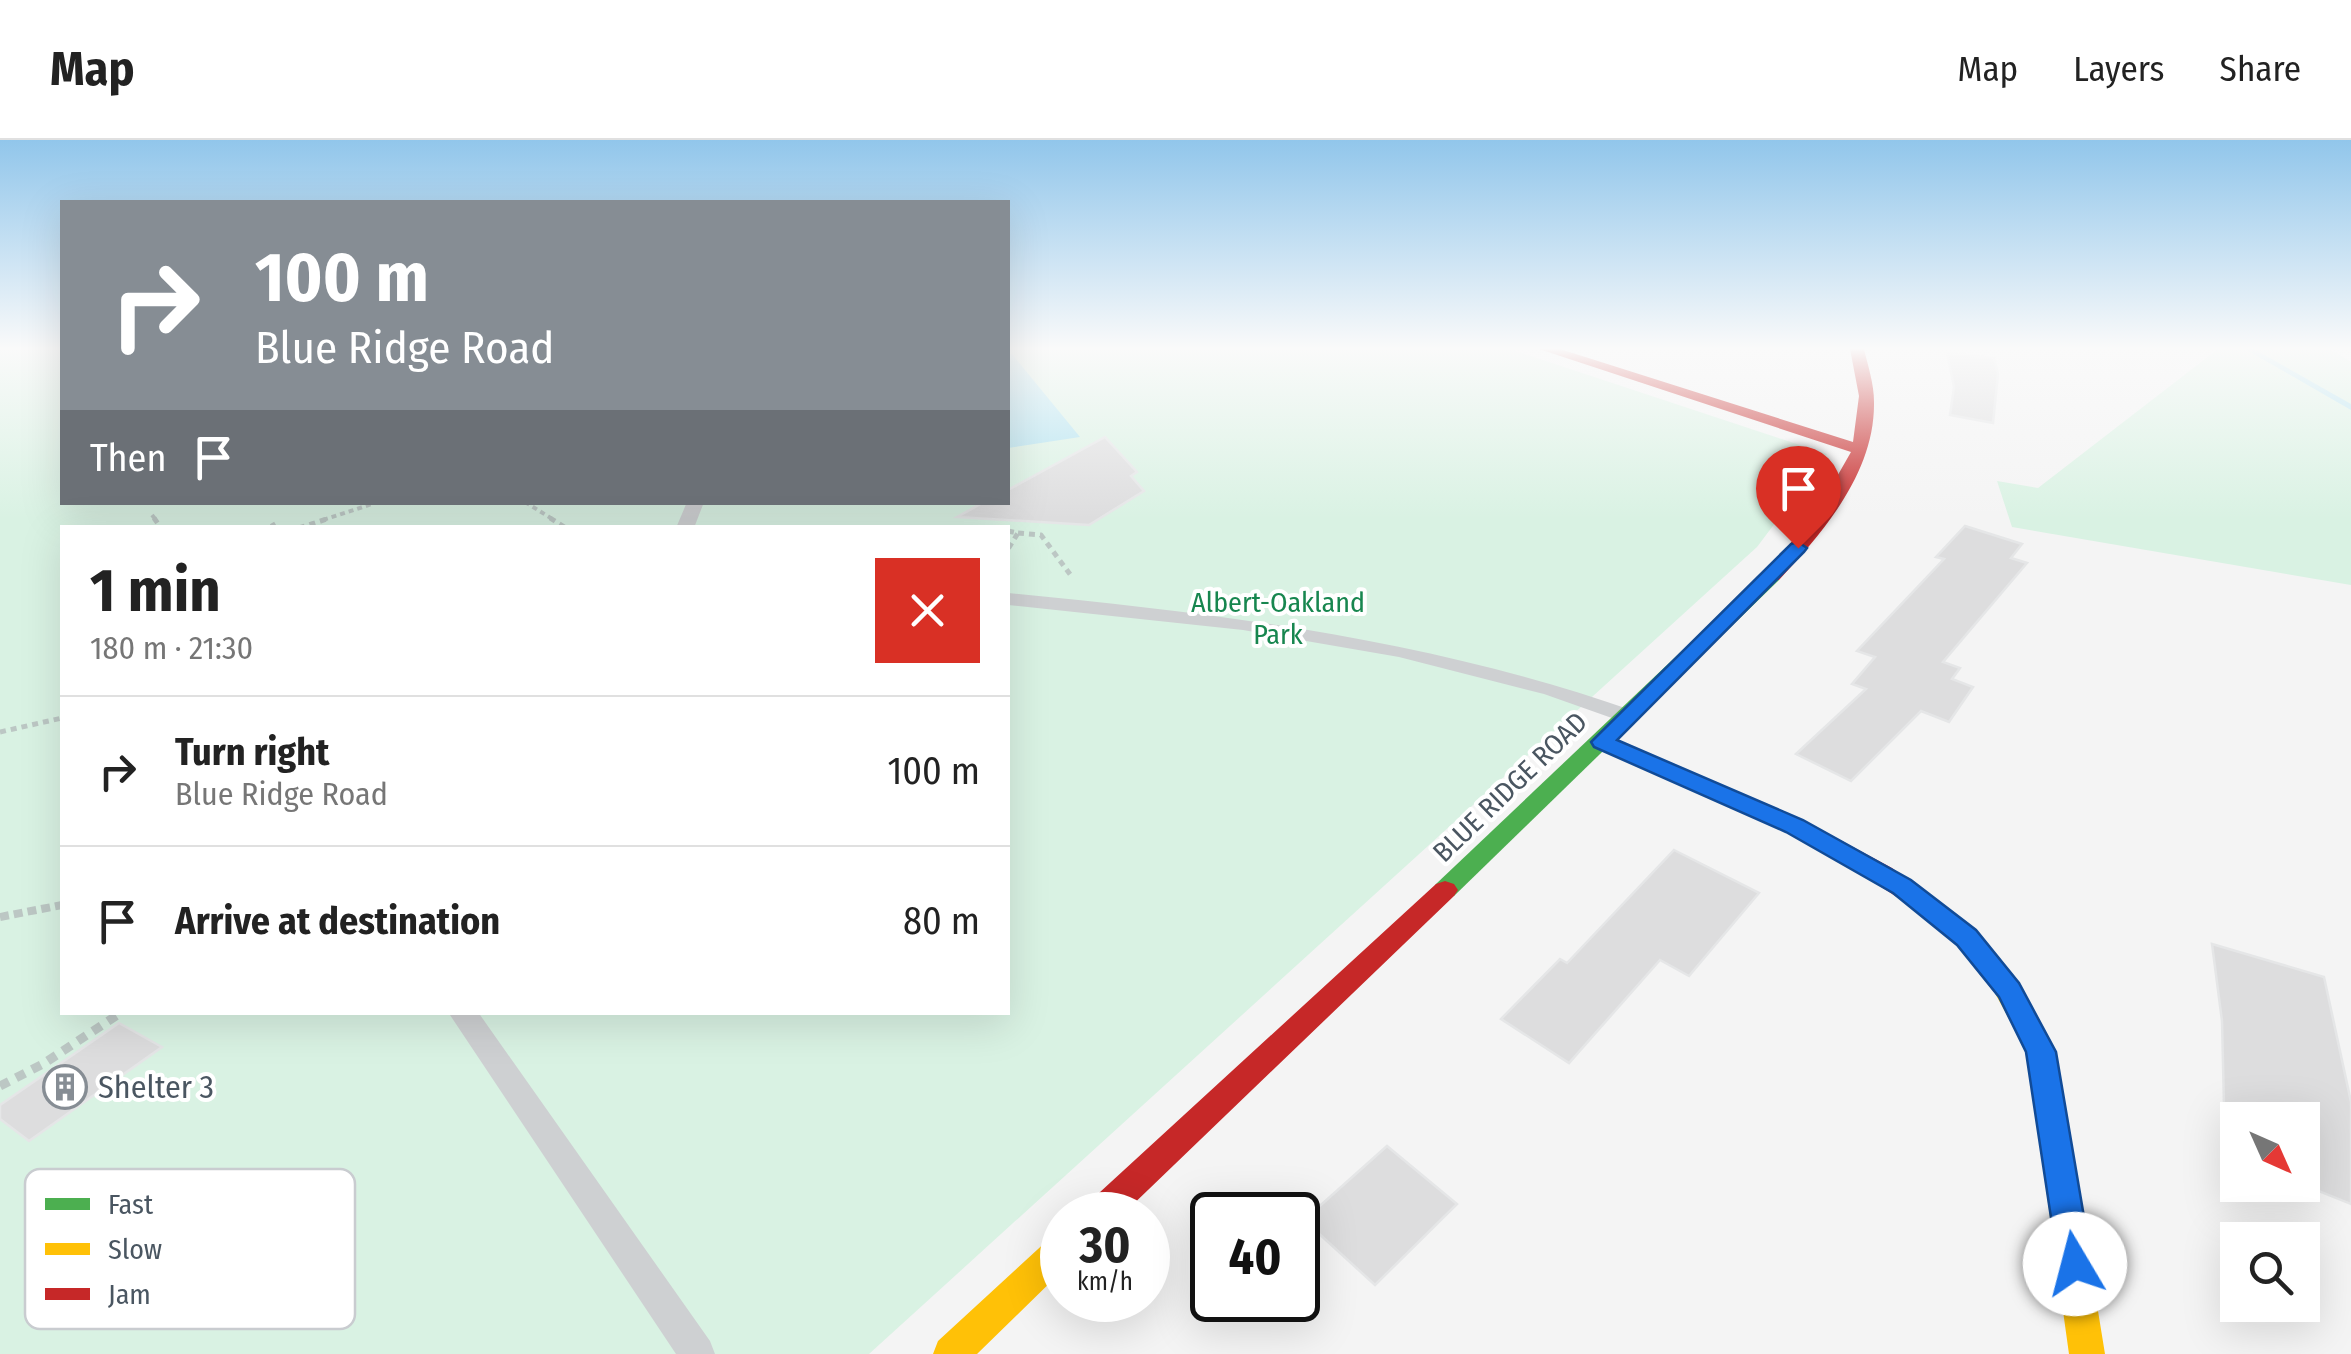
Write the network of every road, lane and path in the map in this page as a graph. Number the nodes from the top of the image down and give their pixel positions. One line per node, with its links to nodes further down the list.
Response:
1 (1723, 406): 3 (street)
2 (1867, 406): 3 (street, BLUE RIDGE ROAD)
3 (1861, 450): 15 (street, BLUE RIDGE ROAD)
4 (364, 505): 8 (path)
5 (531, 505): 9 (path)
6 (152, 515): 7 (path)
7 (159, 525)
8 (308, 525)
9 (561, 525)
10 (1010, 531): 11 (path)
11 (1018, 533): 12 (path); 13 (path)
12 (1010, 546)
13 (1077, 584)
14 (1010, 599): 15 (lane)
15 (1626, 716): 18 (street, BLUE RIDGE ROAD)
16 (60, 718): 17 (path)
17 (0, 732)
18 (1602, 742): 24 (street, BLUE RIDGE ROAD); 28 (street)
19 (60, 906): 20 (path)
20 (0, 917)
21 (118, 1015): 23 (path)
22 (464, 1015): 26 (lane)
23 (0, 1086)
24 (1123, 1192)
25 (1040, 1270): 27 (street)
26 (697, 1354)
27 (951, 1354)
28 (2087, 1354)

